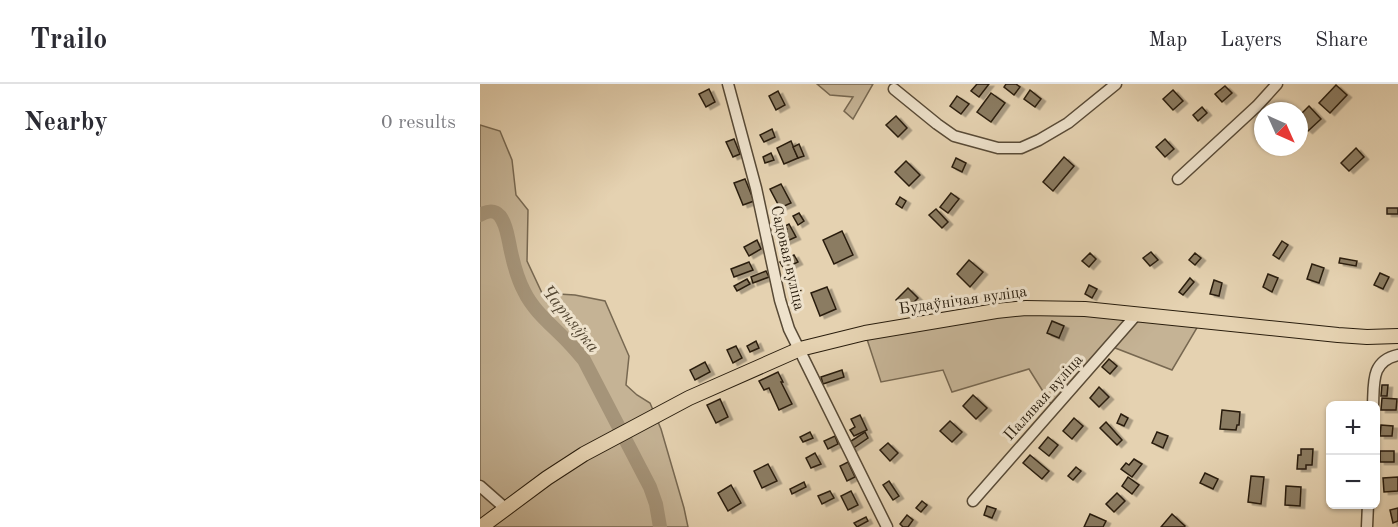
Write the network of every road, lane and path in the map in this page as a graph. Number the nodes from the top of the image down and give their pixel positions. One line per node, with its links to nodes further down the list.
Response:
1 (728, 84): 8 (street, Садовая вуліца)
2 (1116, 84): 4 (street)
3 (1277, 84): 5 (street)
4 (894, 89)
5 (1178, 179)
6 (1137, 315): 7 (main road, Будаўнічая вуліца); 8 (main road, Будаўнічая вуліца); 12 (street, Палявая вуліца)
7 (1398, 336)
8 (800, 349): 13 (main road, Будаўнічая вуліца); 16 (street, Садовая вуліца)
9 (1398, 355): 10 (street)
10 (1373, 401)
11 (480, 486): 13 (street)
12 (973, 501)
13 (505, 508): 15 (main road, Будаўнічая вуліца)
14 (1368, 509): 17 (street)
15 (481, 527)
16 (886, 527)
17 (1367, 527)

